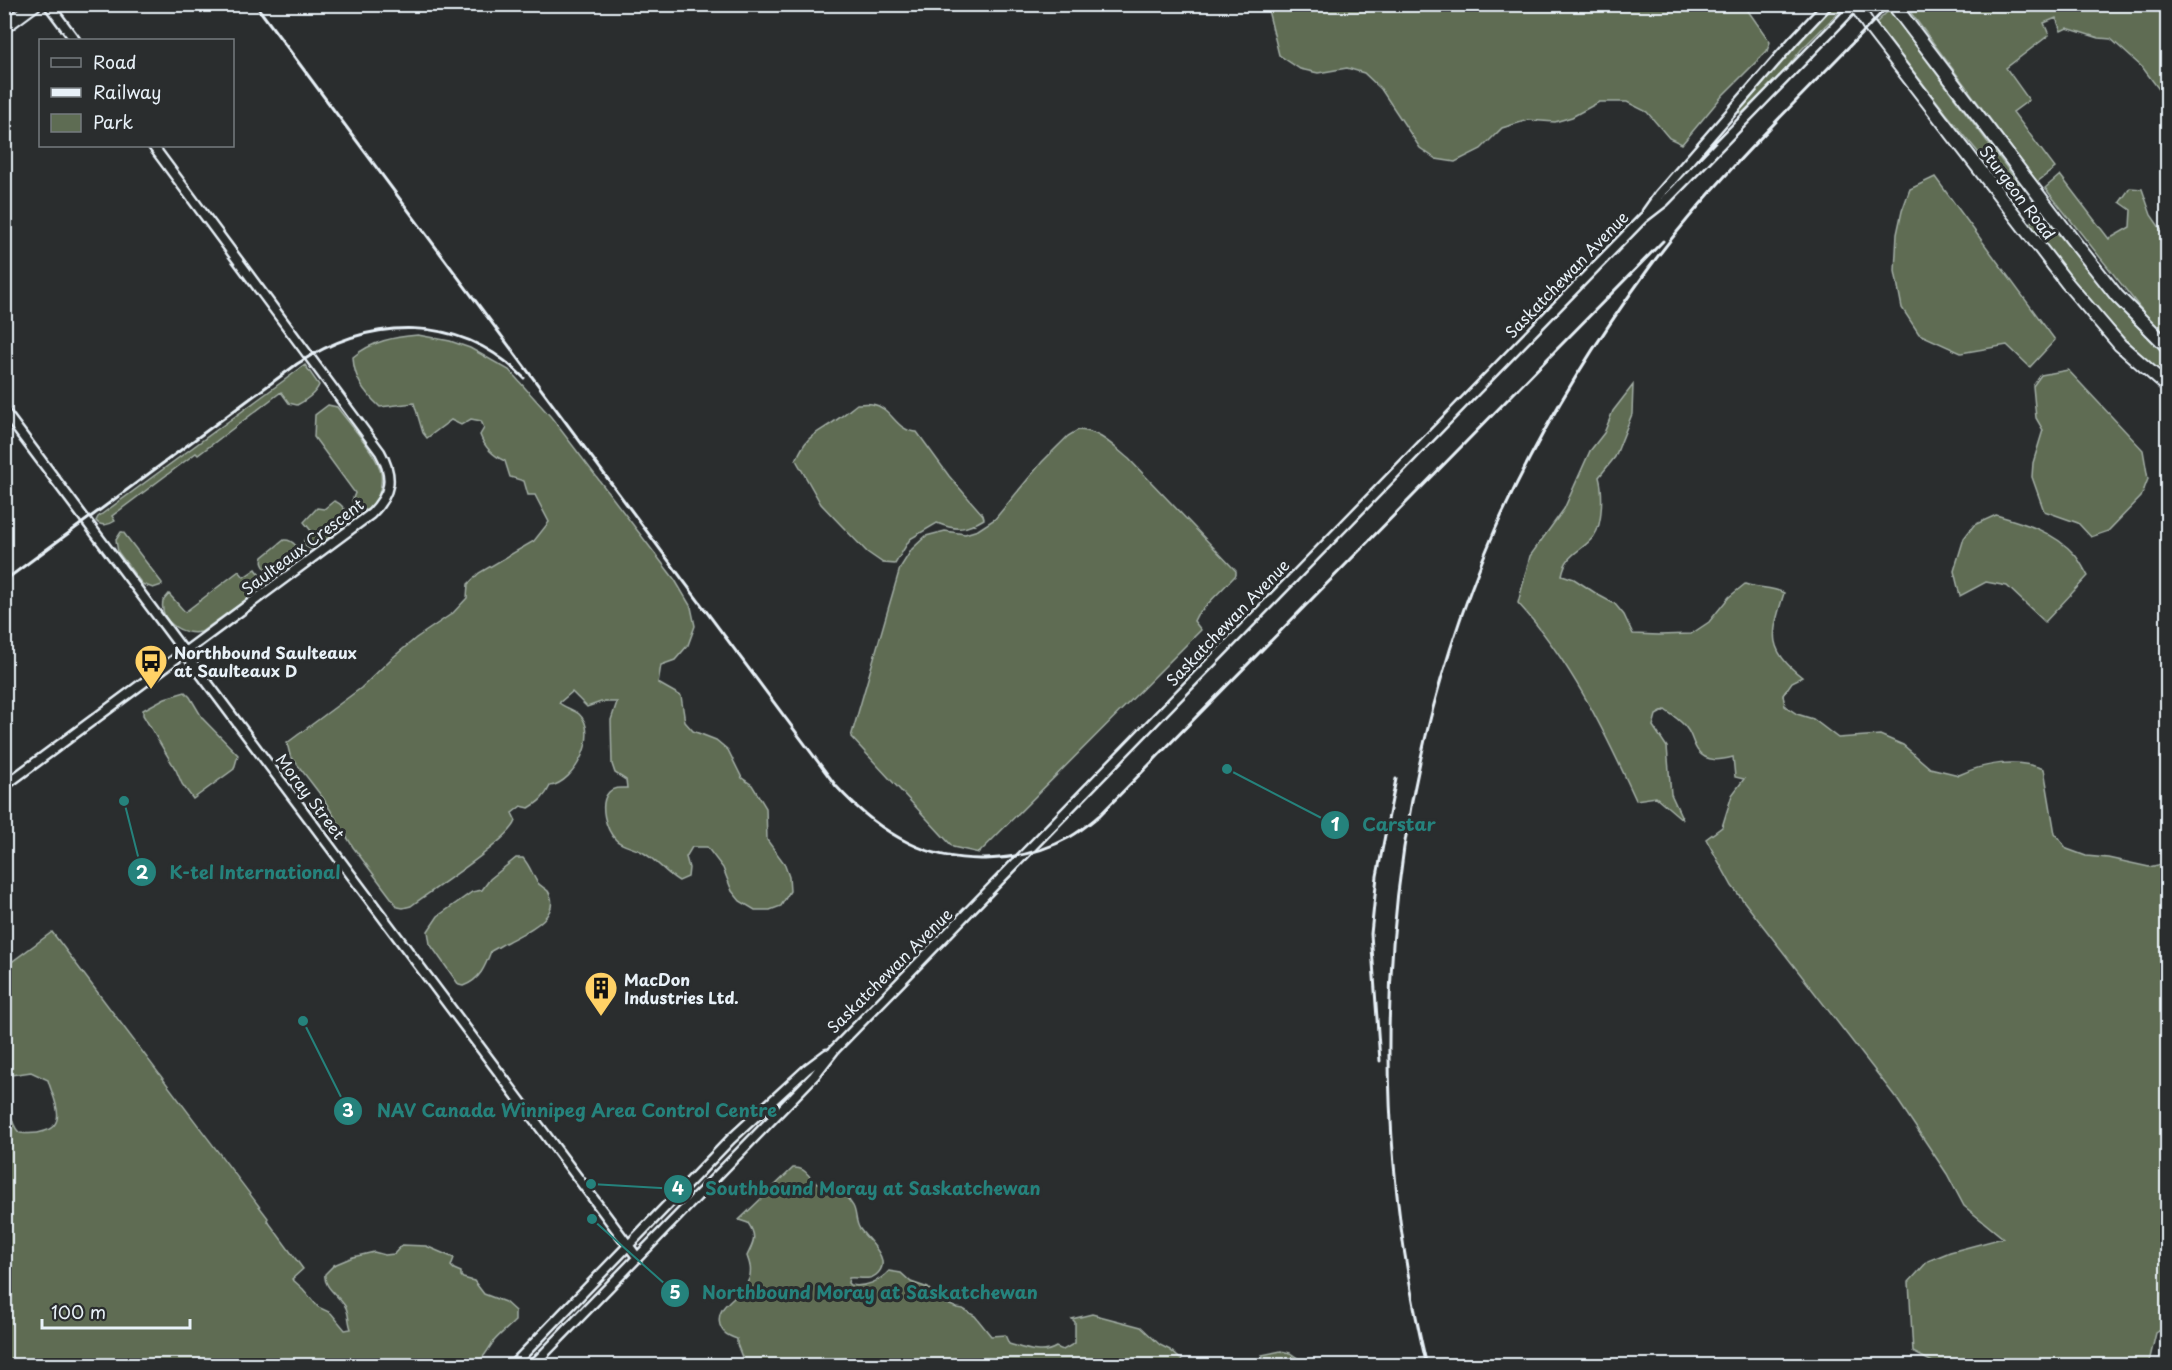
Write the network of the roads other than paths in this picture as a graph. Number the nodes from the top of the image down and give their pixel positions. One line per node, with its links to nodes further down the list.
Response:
1 (35, 4): 6 (main road)
2 (48, 4): 7 (street)
3 (1828, 4): 9 (street, Saskatchewan Avenue)
4 (1893, 4): 10 (main road, Sturgeon Road)
5 (1856, 5): 9 (street, Saskatchewan Avenue); 11 (main road, Sturgeon Road)
6 (4, 27)
7 (74, 39)
8 (154, 147): 13 (street, Saulteaux Crescent)
9 (1643, 218): 15 (street, Saskatchewan Avenue)
10 (2168, 347)
11 (2168, 387)
12 (4, 411): 13 (street, Moray Street)
13 (184, 652): 14 (street, Saulteaux Crescent); 16 (street, Moray Street)
14 (4, 786)
15 (835, 1048): 16 (street, Saskatchewan Avenue); 17 (street, Saskatchewan Avenue)
16 (627, 1246): 17 (street, Moray Street); 18 (street, Saskatchewan Avenue)
17 (637, 1257): 19 (street, Saskatchewan Avenue)
18 (512, 1365)
19 (532, 1365)

